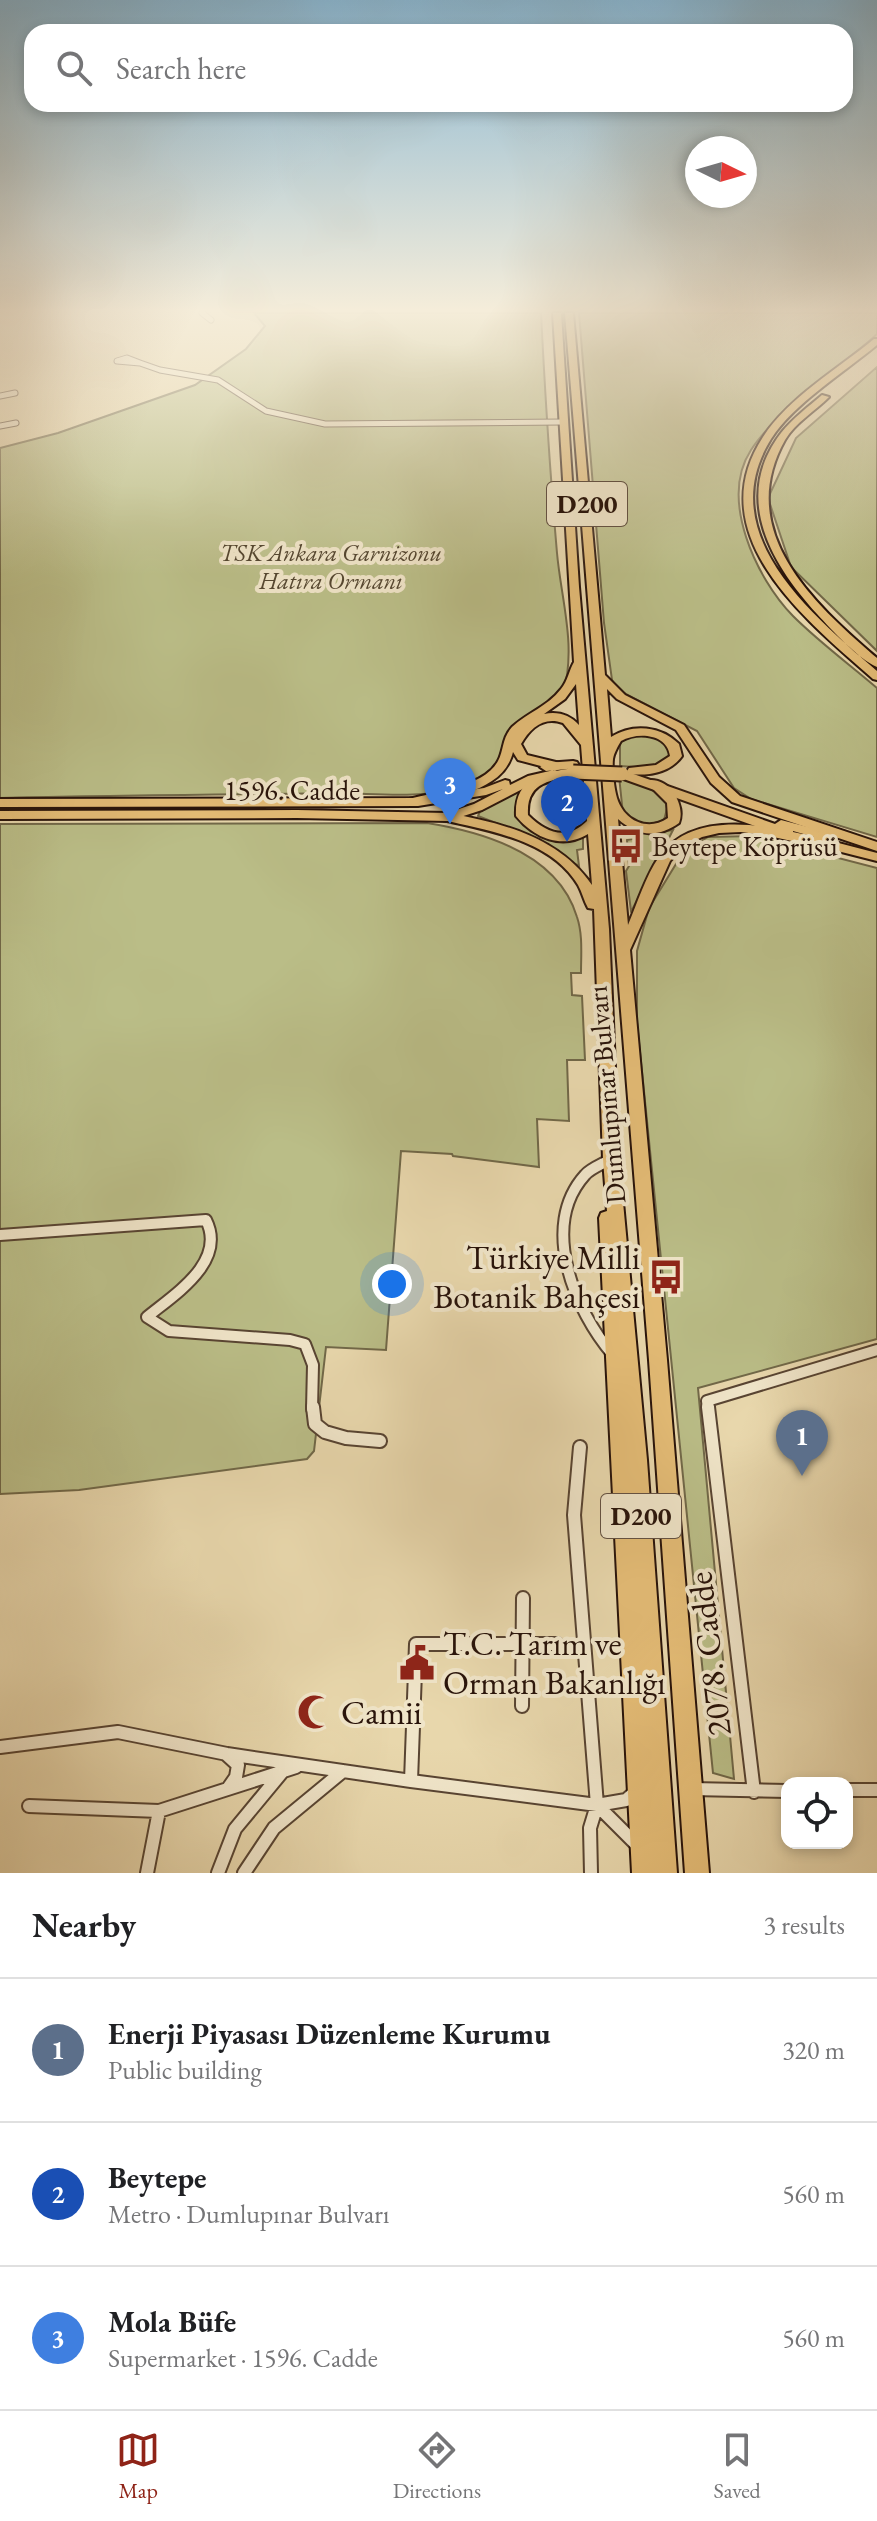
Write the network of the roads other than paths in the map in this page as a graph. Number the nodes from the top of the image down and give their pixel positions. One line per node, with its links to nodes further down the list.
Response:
1 (250, 400): 6 (street)
2 (562, 400): 6 (main road, Dumlupınar Bulvarı / D200)
3 (576, 400): 11 (main road, Dumlupınar Bulvarı / D200)
4 (806, 400): 12 (main road)
5 (823, 400): 10 (main road)
6 (563, 422): 9 (main road, Dumlupınar Bulvarı / D200)
7 (16, 423): 8 (street)
8 (0, 426)
9 (580, 652): 13 (main road, Dumlupınar Bulvarı / D200); 21 (main road)
10 (877, 664)
11 (600, 676): 14 (main road, Dumlupınar Bulvarı / D200); 28 (main road)
12 (877, 677)
13 (589, 748): 15 (main road); 26 (main road, Dumlupınar Bulvarı / D200)
14 (606, 760): 17 (main road); 19 (main road, Dumlupınar Bulvarı / D200)
15 (556, 766): 16 (main road, 1596. Cadde); 20 (main road, 1596. Cadde)
16 (573, 768): 17 (main road, bridge); 23 (main road, 1596. Cadde); 26 (main road)
17 (626, 771): 18 (main road); 28 (main road)
18 (654, 783): 19 (main road); 27 (main road)
19 (609, 797): 31 (main road, Dumlupınar Bulvarı / D200)
20 (446, 798): 21 (main road, 1596. Cadde); 23 (main road); 25 (main road)
21 (413, 802): 22 (main road, 1596. Cadde)
22 (0, 803)
23 (464, 811): 25 (main road, 1596. Cadde)
24 (0, 815): 25 (main road, 1596. Cadde)
25 (446, 817): 30 (main road)
26 (593, 822): 30 (main road, Dumlupınar Bulvarı / D200)
27 (829, 845): 29 (main road); 31 (main road)
28 (877, 848)
29 (877, 857)
30 (602, 929): 32 (main road, Dumlupınar Bulvarı / D200)
31 (623, 955): 49 (main road, Dumlupınar Bulvarı / D200)
32 (611, 1159): 35 (main road); 35 (street); 64 (main road, Dumlupınar Bulvarı / D200)
33 (0, 1235): 36 (street)
34 (877, 1350): 54 (street, 2078. Cadde)
35 (615, 1357): 50 (main road)
36 (380, 1441)
37 (580, 1447): 55 (street)
38 (523, 1598): 39 (street)
39 (523, 1644): 40 (street); 41 (street); 47 (street)
40 (557, 1644)
41 (522, 1706)
42 (0, 1747): 43 (street)
43 (227, 1754): 44 (street); 48 (street)
44 (300, 1765): 45 (street); 46 (street)
45 (283, 1771): 48 (street); 60 (street)
46 (343, 1771): 47 (street); 61 (street)
47 (411, 1781): 55 (street)
48 (229, 1788): 57 (street)
49 (691, 1788): 54 (street); 65 (main road, Dumlupınar Bulvarı / D200)
50 (639, 1789): 55 (street); 58 (main road)
51 (853, 1790): 52 (street)
52 (877, 1790)
53 (781, 1791): 54 (street)
54 (754, 1792)
55 (597, 1805): 58 (street); 62 (street)
56 (29, 1806): 57 (street)
57 (159, 1811): 59 (street)
58 (642, 1851): 63 (main road)
59 (147, 1873)
60 (218, 1873)
61 (244, 1873)
62 (591, 1873)
63 (644, 1873)
64 (665, 1873)
65 (697, 1873)

